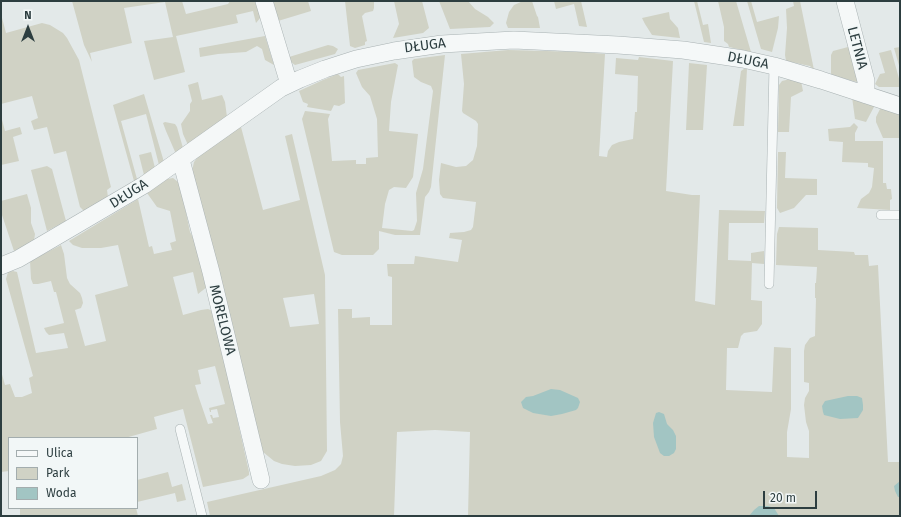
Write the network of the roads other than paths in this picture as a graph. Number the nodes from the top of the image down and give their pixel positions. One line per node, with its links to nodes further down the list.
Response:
1 (264, 1): 4 (street)
2 (845, 1): 5 (street, LETNIA)
3 (774, 66): 4 (street, DŁUGA); 5 (street, DŁUGA); 11 (lane)
4 (289, 84): 7 (street, DŁUGA)
5 (866, 95): 6 (street, DŁUGA)
6 (900, 106)
7 (181, 160): 10 (street, DŁUGA); 13 (street, MORELOWA)
8 (881, 214): 9 (lane)
9 (900, 215)
10 (1, 266)
11 (769, 284)
12 (180, 429): 14 (lane)
13 (261, 480)
14 (202, 516)

